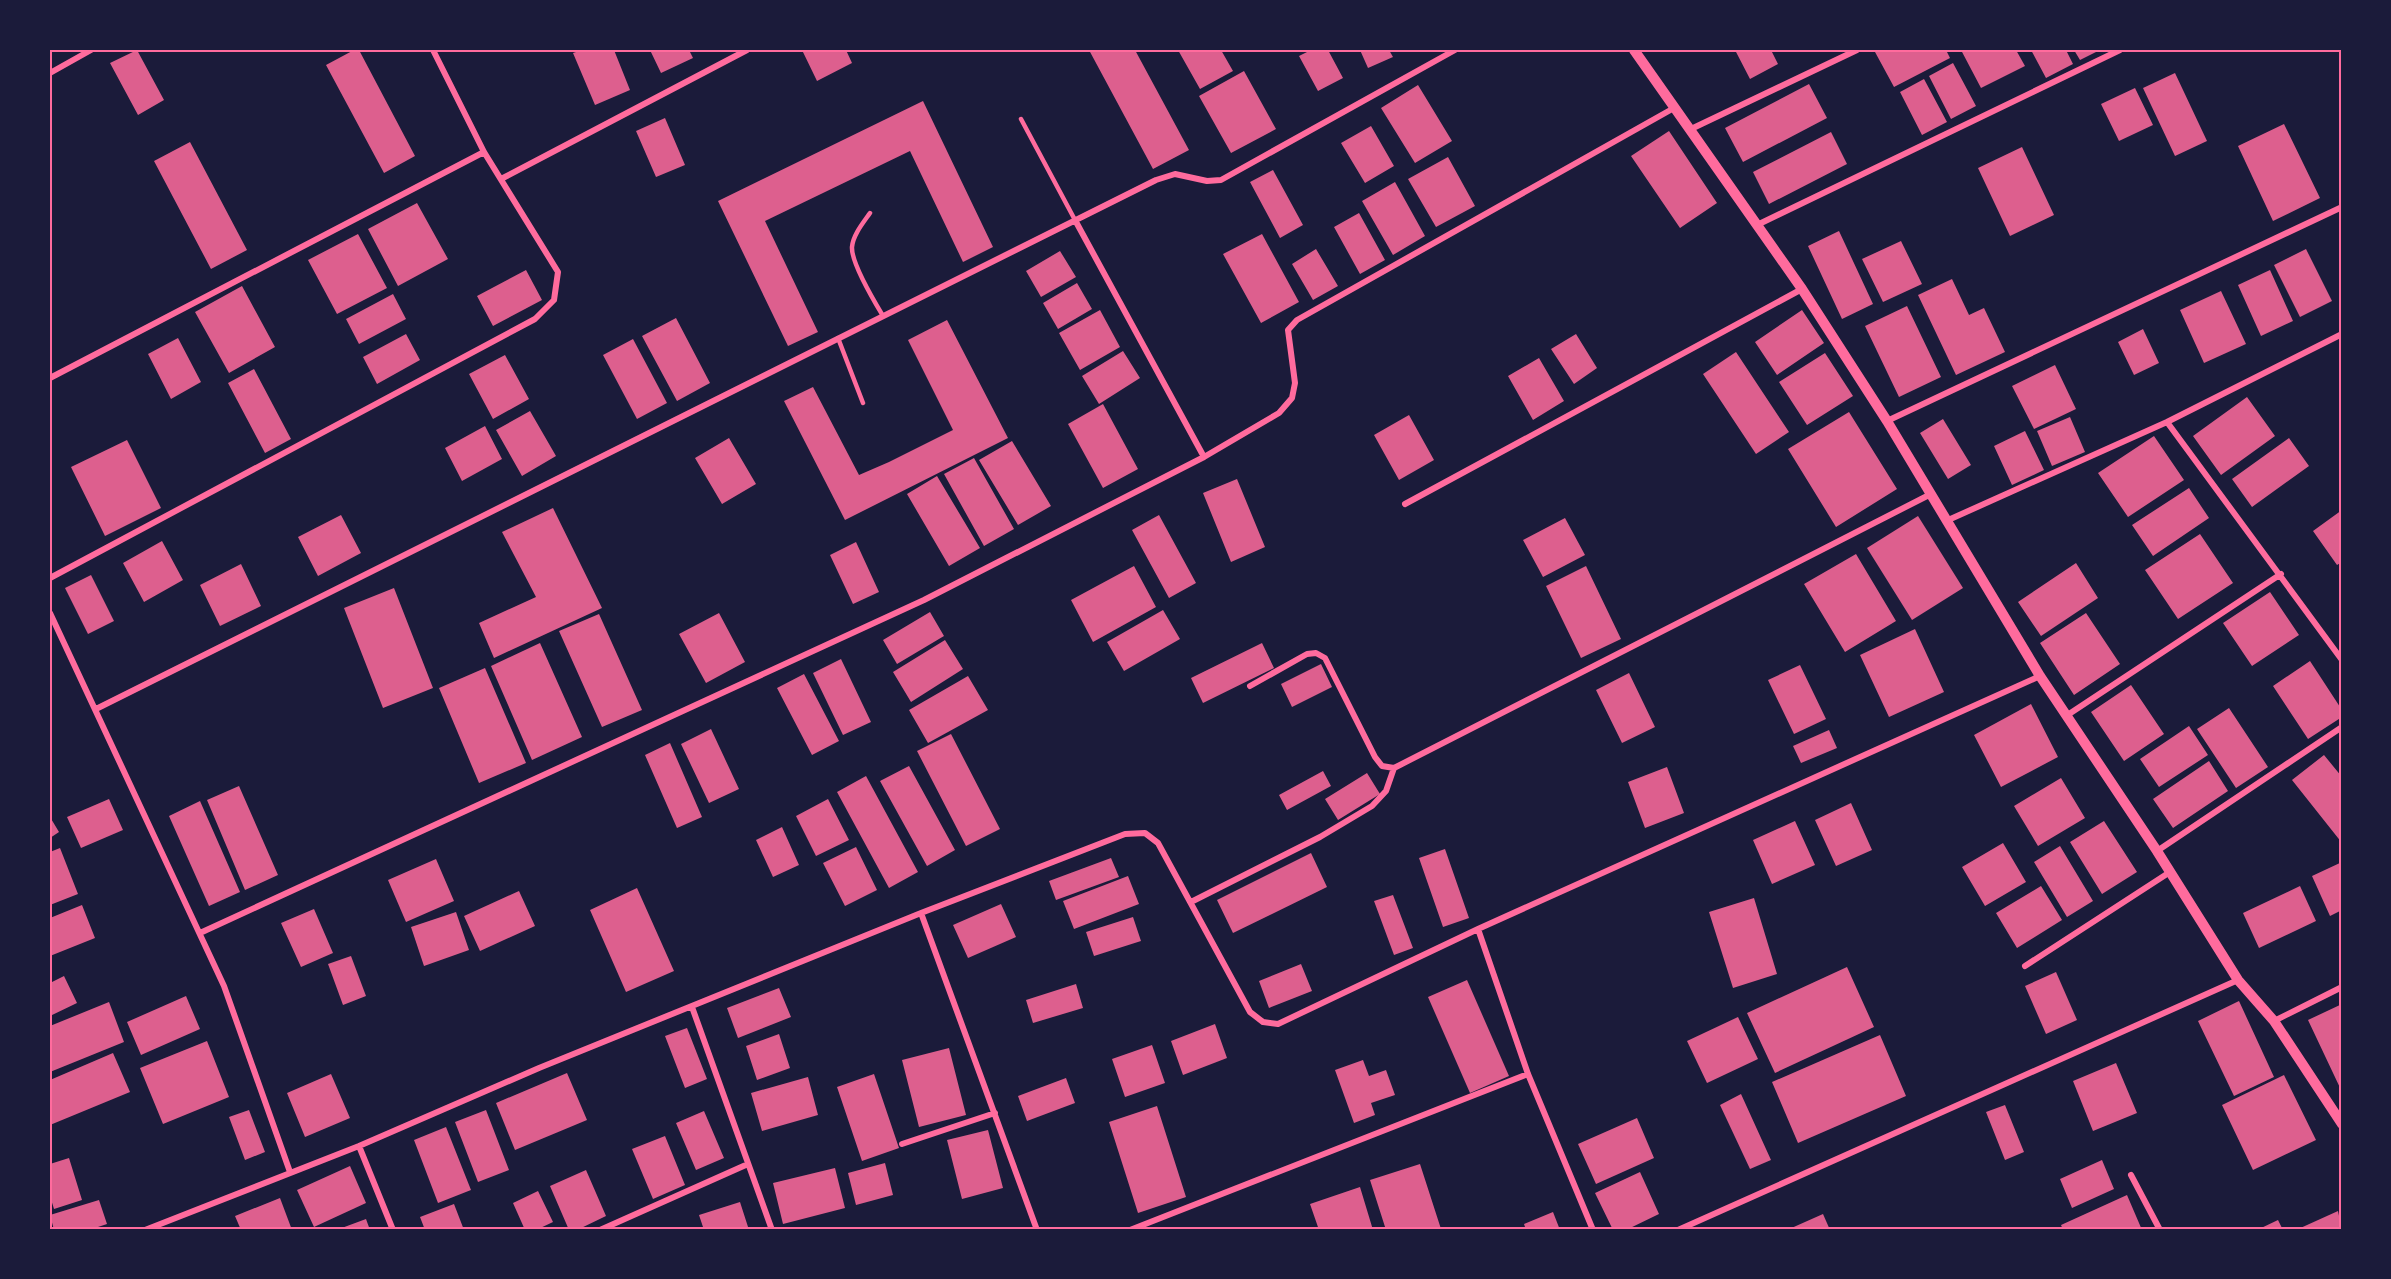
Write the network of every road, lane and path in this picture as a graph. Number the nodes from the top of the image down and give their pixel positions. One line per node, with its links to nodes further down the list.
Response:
1 (91, 50): 8 (street)
2 (433, 50): 12 (street)
3 (747, 50): 13 (street)
4 (1455, 50): 16 (street)
5 (1634, 50): 9 (street)
6 (1857, 50): 11 (street)
7 (2120, 50): 17 (street)
8 (50, 73)
9 (1674, 108): 11 (street); 26 (street)
10 (1021, 118): 16 (lane)
11 (1691, 129): 17 (street)
12 (484, 152): 13 (street); 22 (street)
13 (501, 178): 31 (street)
14 (2342, 207): 24 (street)
15 (870, 213): 19 (lane)
16 (1076, 219): 19 (street); 26 (street)
17 (1756, 225): 18 (street)
18 (1802, 289): 24 (street); 28 (street)
19 (883, 316): 21 (street)
20 (2342, 334): 25 (street)
21 (838, 338): 23 (lane); 36 (street)
22 (50, 378)
23 (863, 403)
24 (1887, 421): 27 (street)
25 (2167, 422): 29 (street); 30 (street)
26 (1204, 457): 45 (street)
27 (1931, 494): 29 (street); 39 (street)
28 (1405, 504)
29 (1946, 521): 34 (street)
30 (2281, 574): 33 (street); 37 (street)
31 (50, 578)
32 (50, 614): 36 (street)
33 (2342, 660)
34 (2040, 676): 37 (street); 44 (street)
35 (1250, 686): 39 (street)
36 (96, 709): 45 (street)
37 (2066, 716): 40 (street)
38 (2342, 727): 40 (street)
39 (1394, 768): 42 (street)
40 (2157, 851): 41 (street)
41 (2170, 872): 46 (street); 47 (street)
42 (1191, 902): 43 (street); 44 (street)
43 (921, 913): 49 (street); 52 (street)
44 (1478, 929): 51 (street)
45 (200, 933): 57 (street)
46 (2025, 966)
47 (2238, 980): 50 (street); 66 (street)
48 (2342, 987): 50 (street)
49 (692, 1007): 55 (street); 56 (street)
50 (2274, 1021): 53 (street)
51 (1528, 1074): 64 (street); 65 (street)
52 (995, 1113): 54 (street); 63 (street)
53 (2340, 1118)
54 (902, 1144)
55 (359, 1146): 57 (street); 60 (street)
56 (748, 1164): 61 (street); 62 (street)
57 (290, 1173): 59 (street)
58 (2131, 1175): 67 (street)
59 (146, 1230)
60 (393, 1230)
61 (600, 1230)
62 (772, 1230)
63 (1037, 1230)
64 (1130, 1230)
65 (1593, 1230)
66 (1678, 1230)
67 (2160, 1230)

